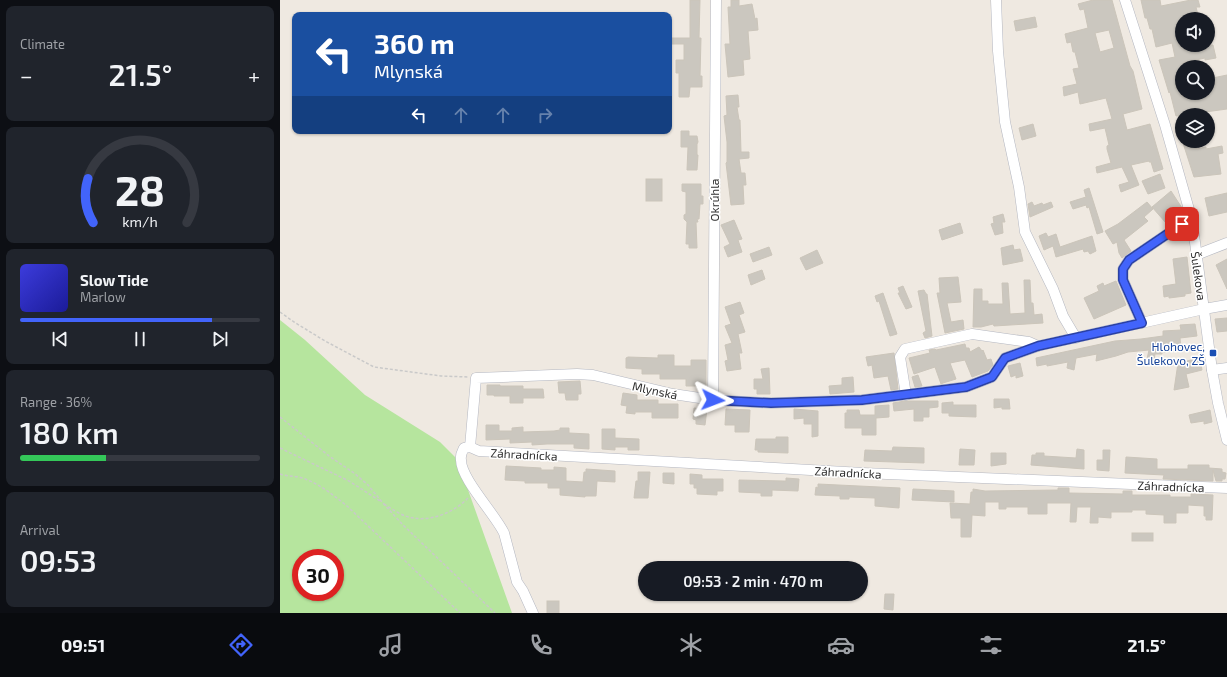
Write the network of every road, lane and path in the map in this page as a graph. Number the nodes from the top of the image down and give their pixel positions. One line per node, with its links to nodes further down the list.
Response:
1 (716, 0): 17 (street, Okrúhla)
2 (996, 0): 11 (street)
3 (1125, 0): 4 (street, Šulekova)
4 (1192, 220): 6 (street, Šulekova); 10 (street)
5 (1227, 243): 6 (street)
6 (1196, 256): 8 (street, Šulekova)
7 (1227, 305): 8 (street, Mlynská)
8 (1204, 309): 10 (street, Mlynská); 14 (street, Šulekova)
9 (280, 312): 15 (path)
10 (1142, 323): 11 (street, Mlynská)
11 (1076, 338): 12 (street, Mlynská)
12 (1038, 346): 16 (street, Mlynská); 16 (street, Mlynská)
13 (1227, 368): 14 (street)
14 (1212, 370): 19 (street, Šulekova)
15 (476, 378): 17 (street, Mlynská); 20 (street)
16 (906, 395): 17 (street, Mlynská)
17 (713, 400)
18 (280, 417): 25 (path)
19 (1227, 440)
20 (470, 447): 23 (street, Záhradnícka); 24 (street)
21 (280, 448): 25 (path)
22 (280, 474): 26 (path)
23 (1227, 488)
24 (474, 489): 25 (path); 28 (street)
25 (382, 502): 27 (path)
26 (460, 613)
27 (495, 613)
28 (533, 613)

